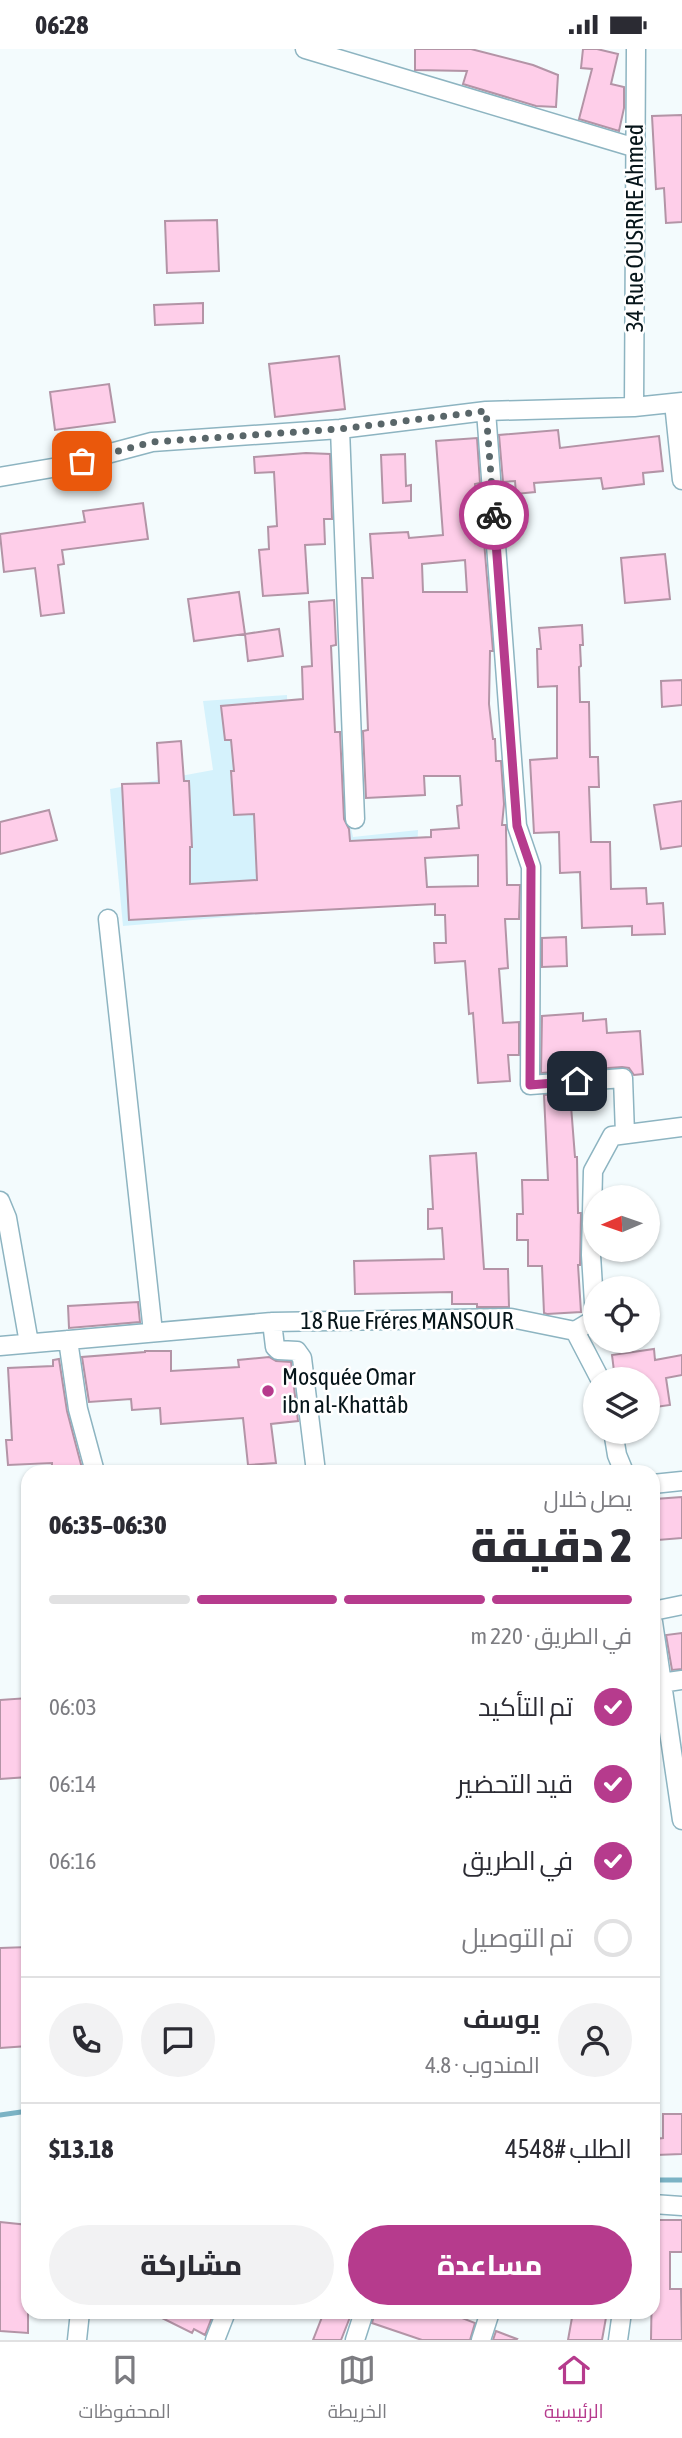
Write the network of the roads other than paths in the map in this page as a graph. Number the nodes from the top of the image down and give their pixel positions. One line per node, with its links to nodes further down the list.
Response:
1 (305, 49): 3 (street)
2 (636, 49): 3 (street, 34 Rue OUSRIRE Ahmed)
3 (636, 148): 5 (street, 34 Rue OUSRIRE Ahmed)
4 (678, 402): 5 (street); 9 (street)
5 (634, 407): 6 (street)
6 (486, 411): 7 (street); 13 (street)
7 (340, 429): 8 (street); 10 (street)
8 (0, 477)
9 (682, 480)
10 (355, 819)
11 (108, 919): 17 (street)
12 (682, 1127): 13 (street)
13 (625, 1135): 16 (street)
14 (0, 1201): 19 (street)
15 (272, 1322): 16 (street, 18 Rue Fréres MANSOUR); 17 (street, 18 Rue Fréres MANSOUR); 24 (street)
16 (575, 1331): 21 (street)
17 (153, 1332): 18 (street, 18 Rue Fréres MANSOUR)
18 (68, 1340): 19 (street, 18 Rue Fréres MANSOUR); 23 (street)
19 (29, 1343): 20 (street, 18 Rue Fréres MANSOUR)
20 (0, 1346)
21 (594, 1367)
22 (615, 1444): 25 (street)
23 (93, 1465)
24 (315, 1465)
25 (621, 1465)
26 (682, 1481): 27 (street)
27 (660, 1483)
28 (682, 1605): 29 (street)
29 (660, 1610)
30 (660, 1669): 32 (street)
31 (682, 1680): 32 (street)
32 (662, 1683): 33 (street)
33 (677, 1748): 34 (street)
34 (682, 1820)
35 (660, 2204): 36 (street)
36 (682, 2206)
37 (79, 2319): 42 (street)
38 (223, 2319): 43 (street)
39 (362, 2319): 44 (street)
40 (488, 2319): 45 (street)
41 (621, 2319): 46 (street)
42 (77, 2340)
43 (215, 2340)
44 (355, 2340)
45 (481, 2340)
46 (618, 2340)

